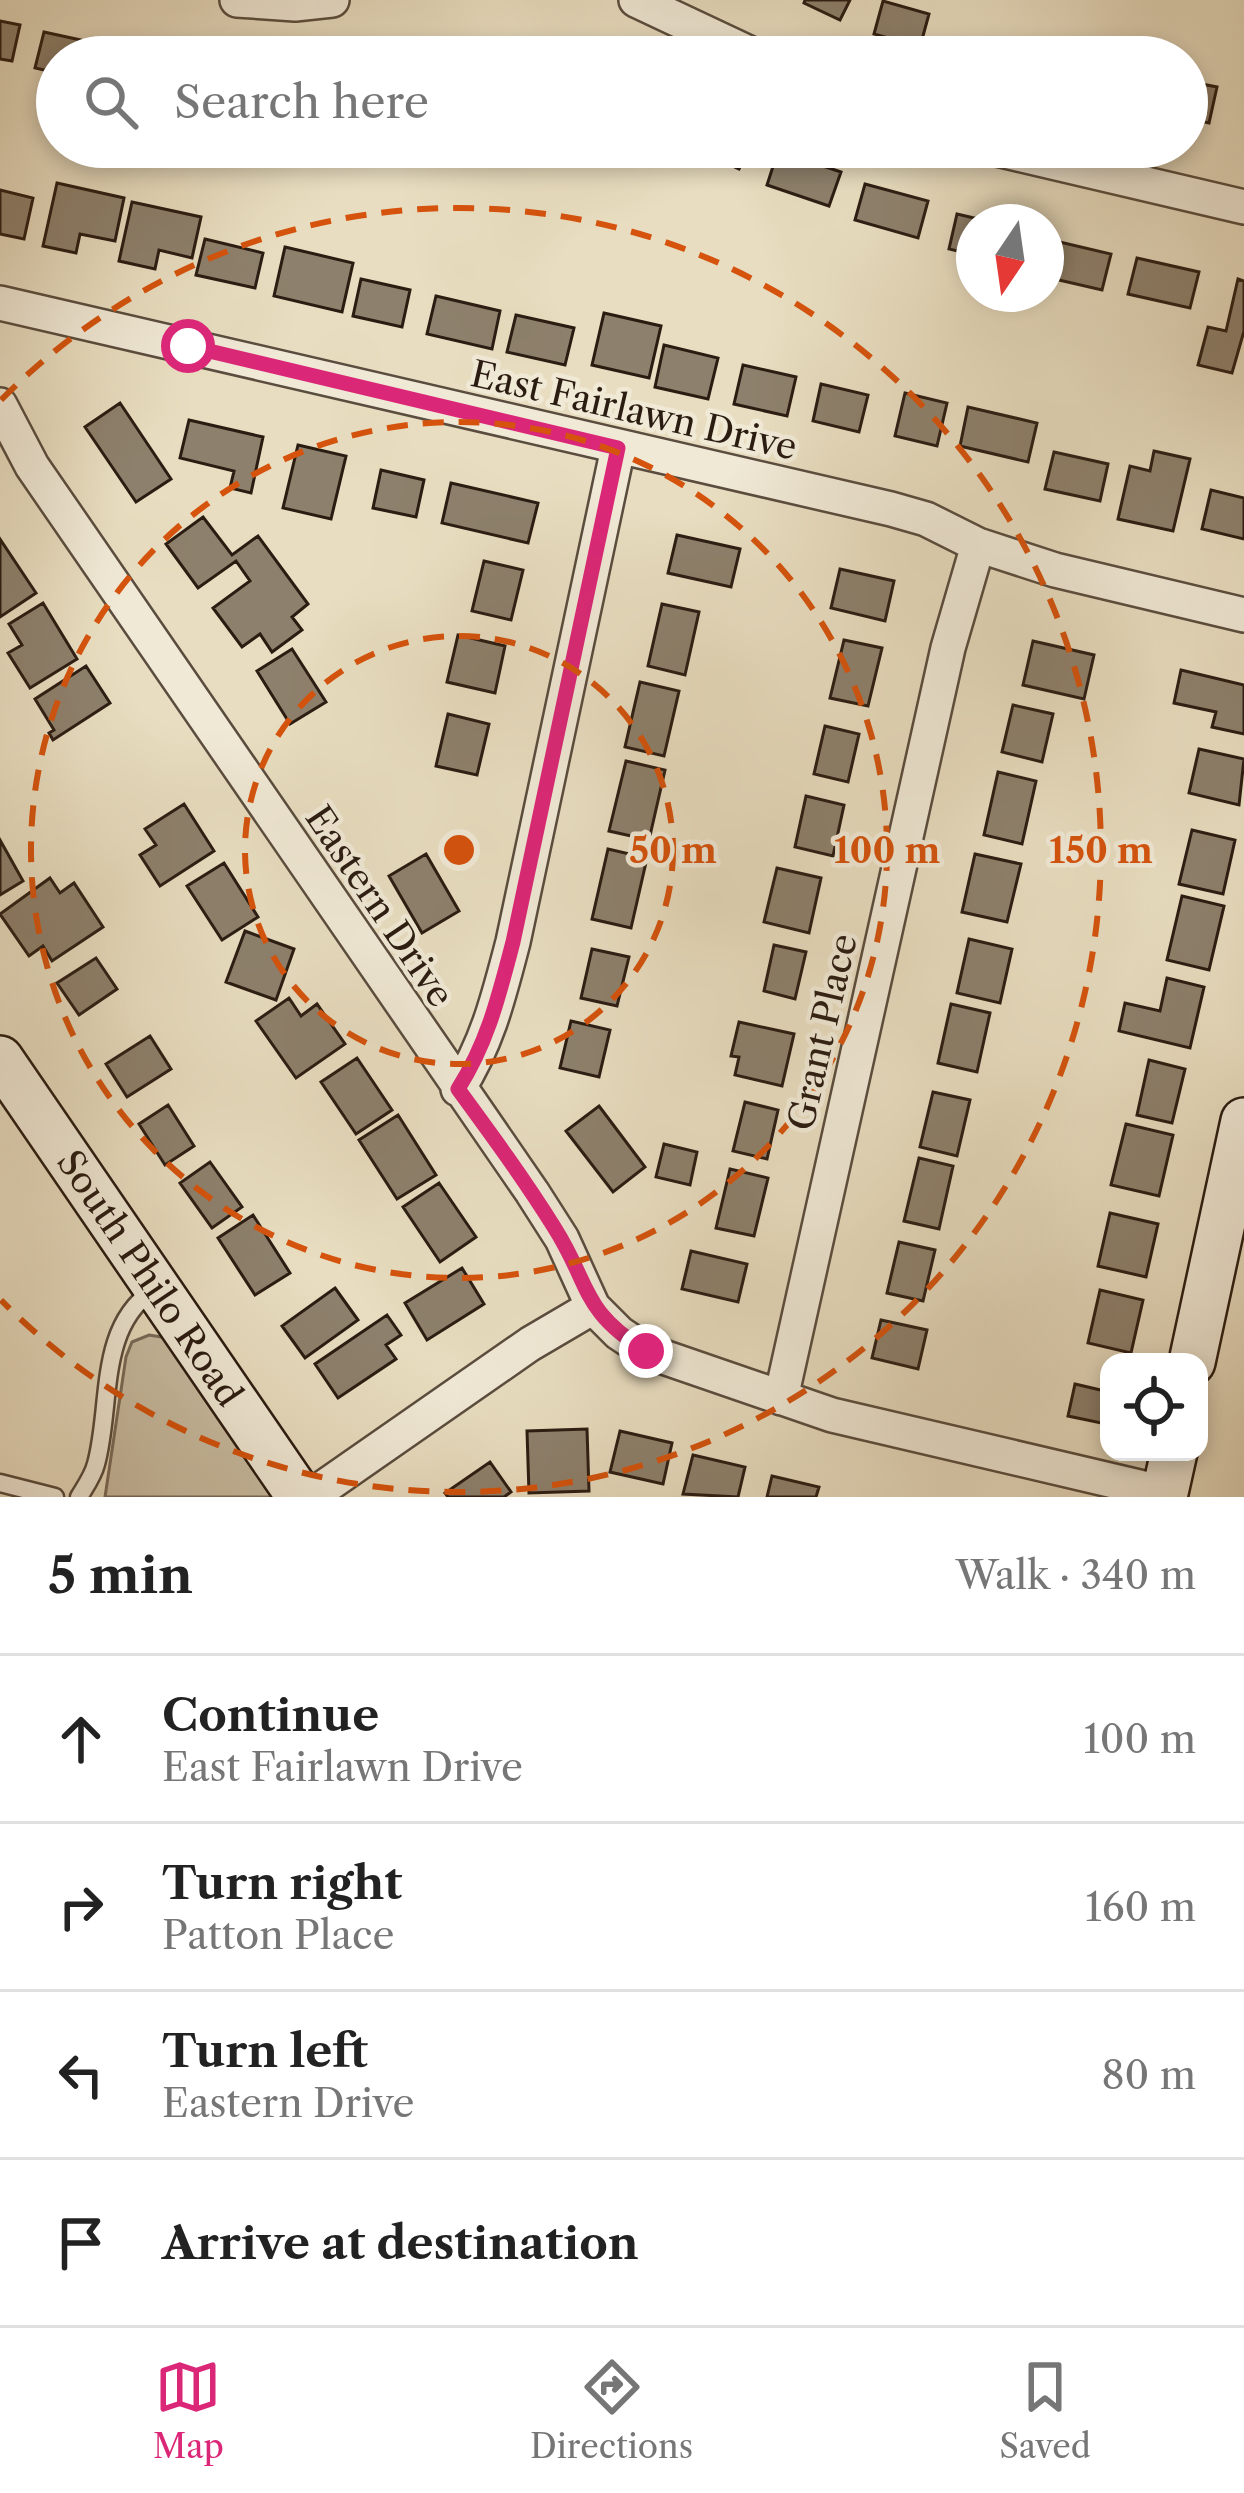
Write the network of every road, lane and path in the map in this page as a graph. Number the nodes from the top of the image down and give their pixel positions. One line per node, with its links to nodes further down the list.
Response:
1 (237, 0): 2 (street)
2 (332, 0)
3 (636, 0): 4 (street)
4 (712, 36)
5 (1079, 168): 6 (street)
6 (1244, 206)
7 (0, 303): 9 (street, East Fairlawn Drive)
8 (0, 405): 13 (street, Eastern Drive)
9 (618, 448): 10 (street, East Fairlawn Drive); 13 (street)
10 (978, 545): 11 (street, East Fairlawn Drive); 18 (street, Grant Place)
11 (1244, 615)
12 (0, 1060): 15 (main road, South Philo Road)
13 (458, 1089): 16 (street, Eastern Drive)
14 (1244, 1121): 17 (main road)
15 (158, 1287): 22 (lane); 23 (main road, South Philo Road)
16 (593, 1306): 18 (street, Eastern Drive); 24 (street)
17 (1194, 1353)
18 (781, 1398): 19 (street, Eastern Drive)
19 (1168, 1481)
20 (0, 1483): 21 (lane)
21 (55, 1497)
22 (79, 1497)
23 (300, 1497)
24 (310, 1497)

